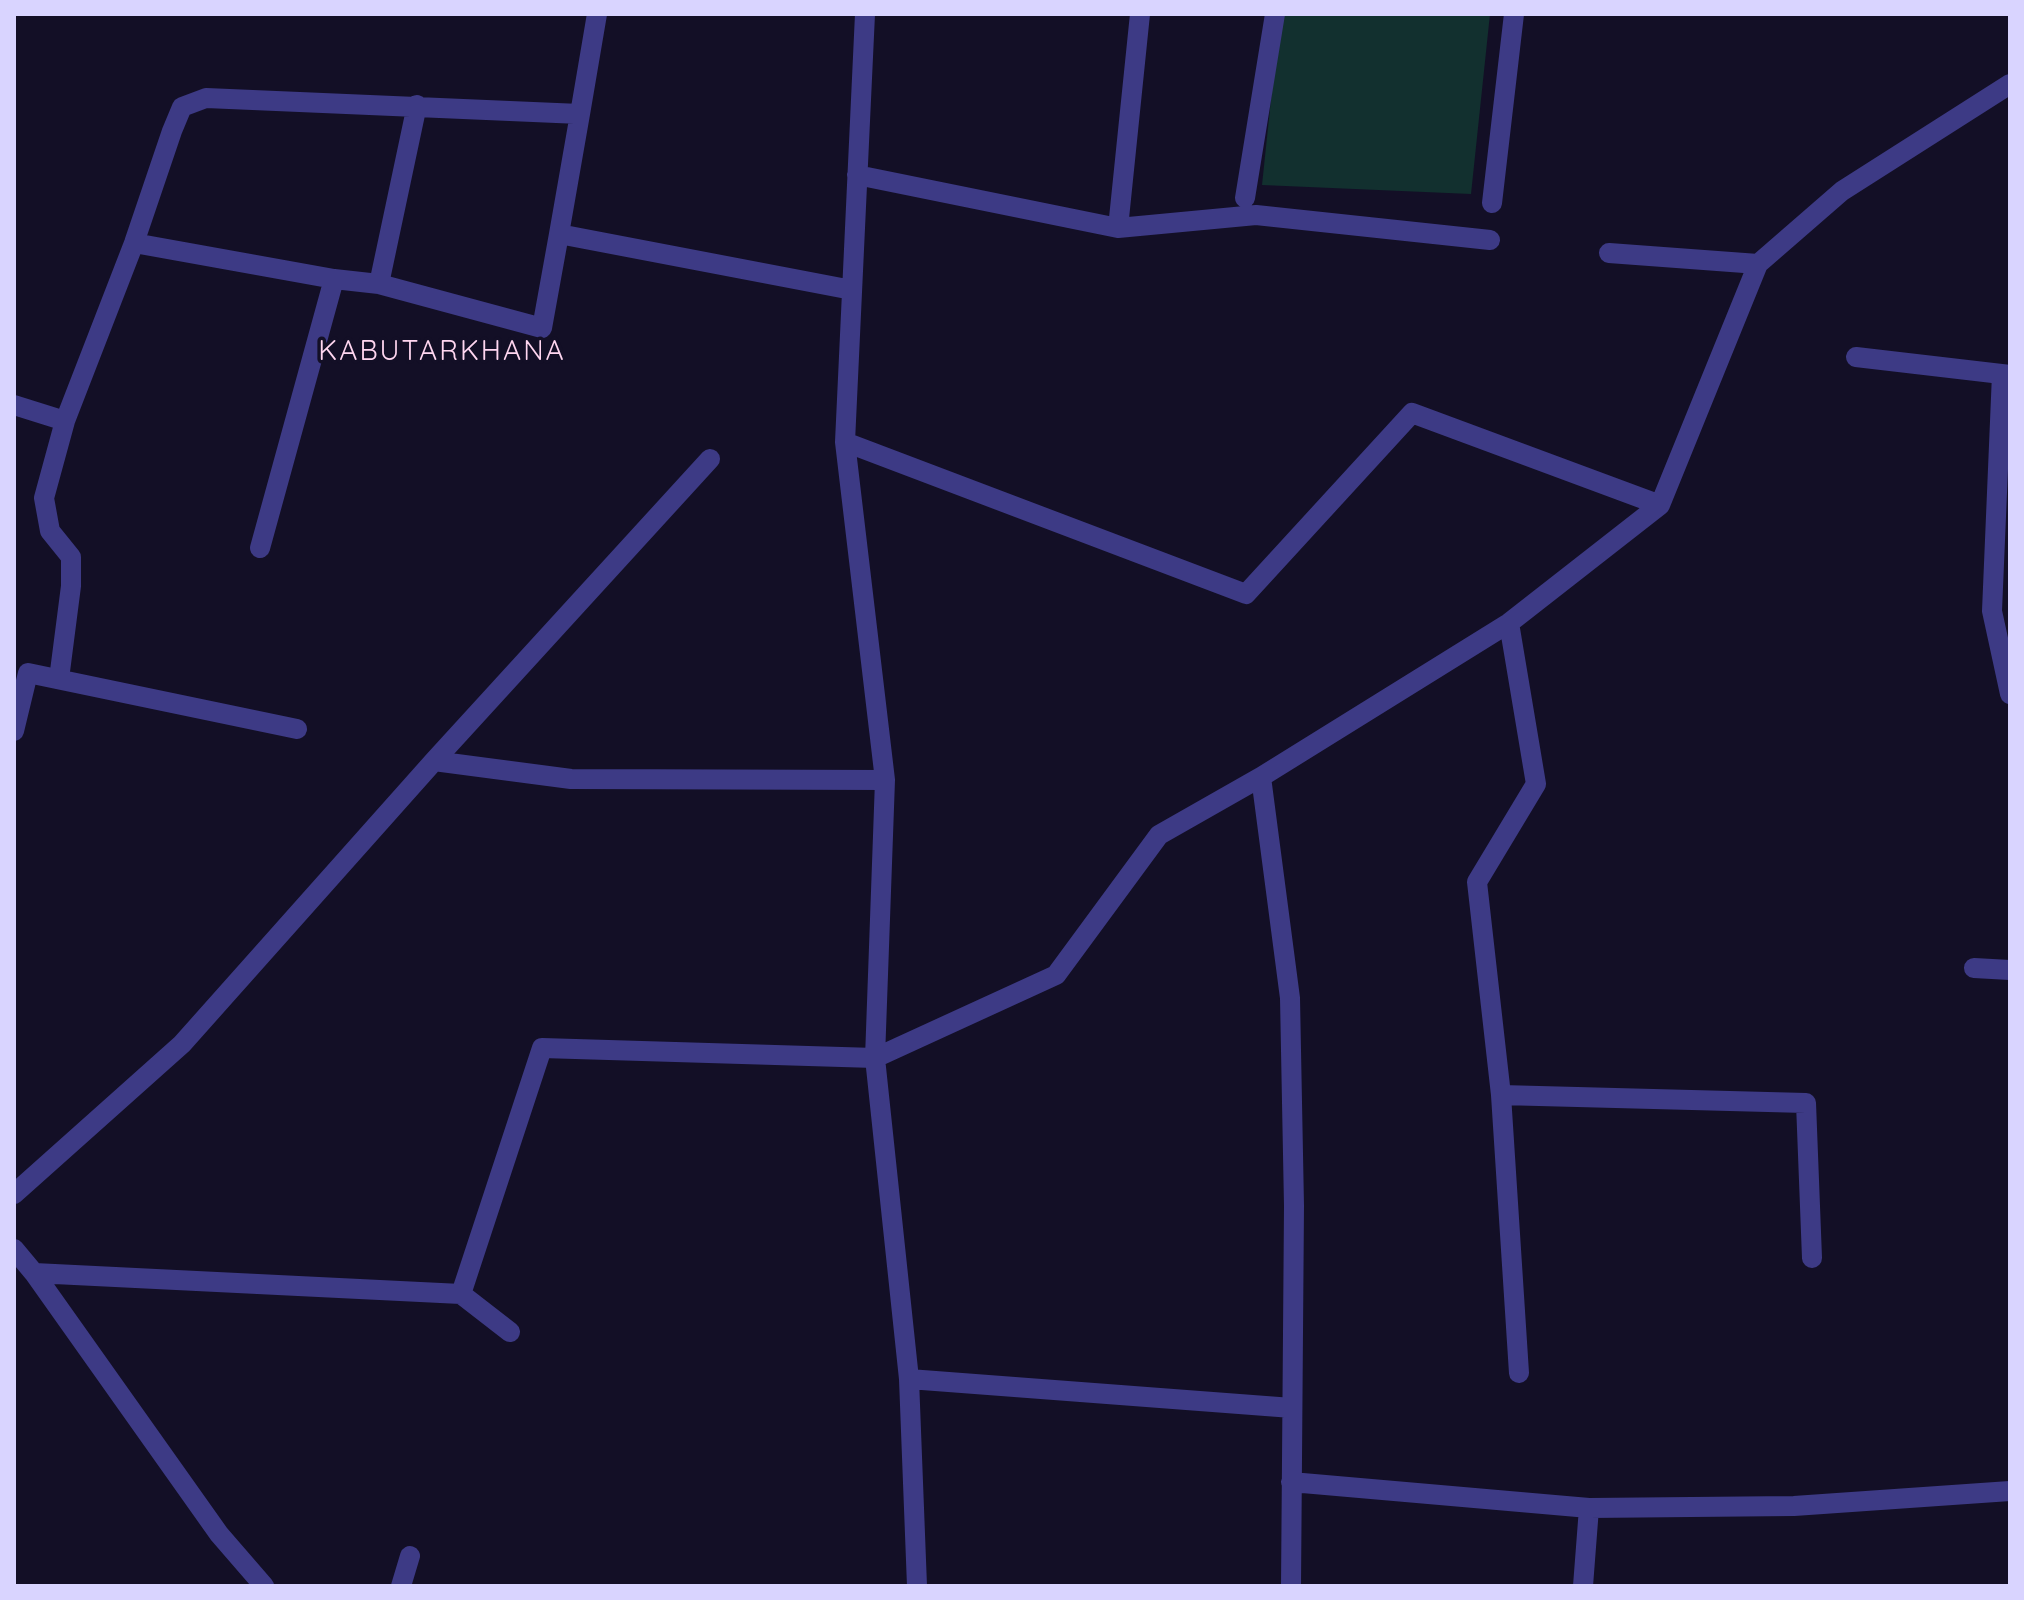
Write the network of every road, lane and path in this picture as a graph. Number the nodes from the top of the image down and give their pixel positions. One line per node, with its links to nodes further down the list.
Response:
1 (597, 14): 8 (street)
2 (865, 14): 9 (street)
3 (1140, 14): 12 (street)
4 (1275, 14): 10 (street)
5 (1514, 14): 11 (street)
6 (2010, 84): 17 (street)
7 (417, 105): 8 (street); 15 (street); 19 (street)
8 (580, 114): 13 (street)
9 (857, 175): 12 (street); 20 (street)
10 (1245, 198)
11 (1492, 203)
12 (1118, 228): 14 (street)
13 (559, 234): 19 (street); 20 (street)
14 (1490, 240)
15 (134, 243): 18 (street); 24 (street)
16 (1609, 253): 17 (street)
17 (1758, 264): 27 (street)
18 (334, 279): 19 (street); 28 (street)
19 (379, 284)
20 (852, 290): 25 (street)
21 (1856, 357): 22 (street)
22 (2006, 375): 31 (street)
23 (14, 405): 24 (street)
24 (65, 421): 30 (street)
25 (845, 442): 27 (street); 36 (street)
26 (710, 459): 34 (street)
27 (1660, 505): 29 (street)
28 (260, 548)
29 (1509, 623): 35 (street); 40 (street)
30 (59, 679): 32 (street); 33 (street)
31 (2010, 694)
32 (297, 729)
33 (14, 731)
34 (434, 761): 36 (street); 41 (street)
35 (1261, 777): 39 (street); 49 (street)
36 (885, 780): 39 (street)
37 (1974, 968): 38 (street)
38 (2010, 970)
39 (875, 1058): 45 (street); 48 (street)
40 (1501, 1095): 43 (street); 47 (street)
41 (14, 1194)
42 (14, 1249): 44 (street)
43 (1812, 1258)
44 (34, 1273): 45 (street); 54 (street)
45 (461, 1294): 46 (street)
46 (510, 1332)
47 (1519, 1373)
48 (909, 1379): 49 (street); 56 (street)
49 (1292, 1408): 50 (street)
50 (1291, 1482): 52 (street); 57 (street)
51 (2010, 1491): 52 (street)
52 (1589, 1508): 58 (street)
53 (410, 1556): 55 (street)
54 (264, 1586)
55 (401, 1586)
56 (917, 1586)
57 (1291, 1586)
58 (1583, 1586)

